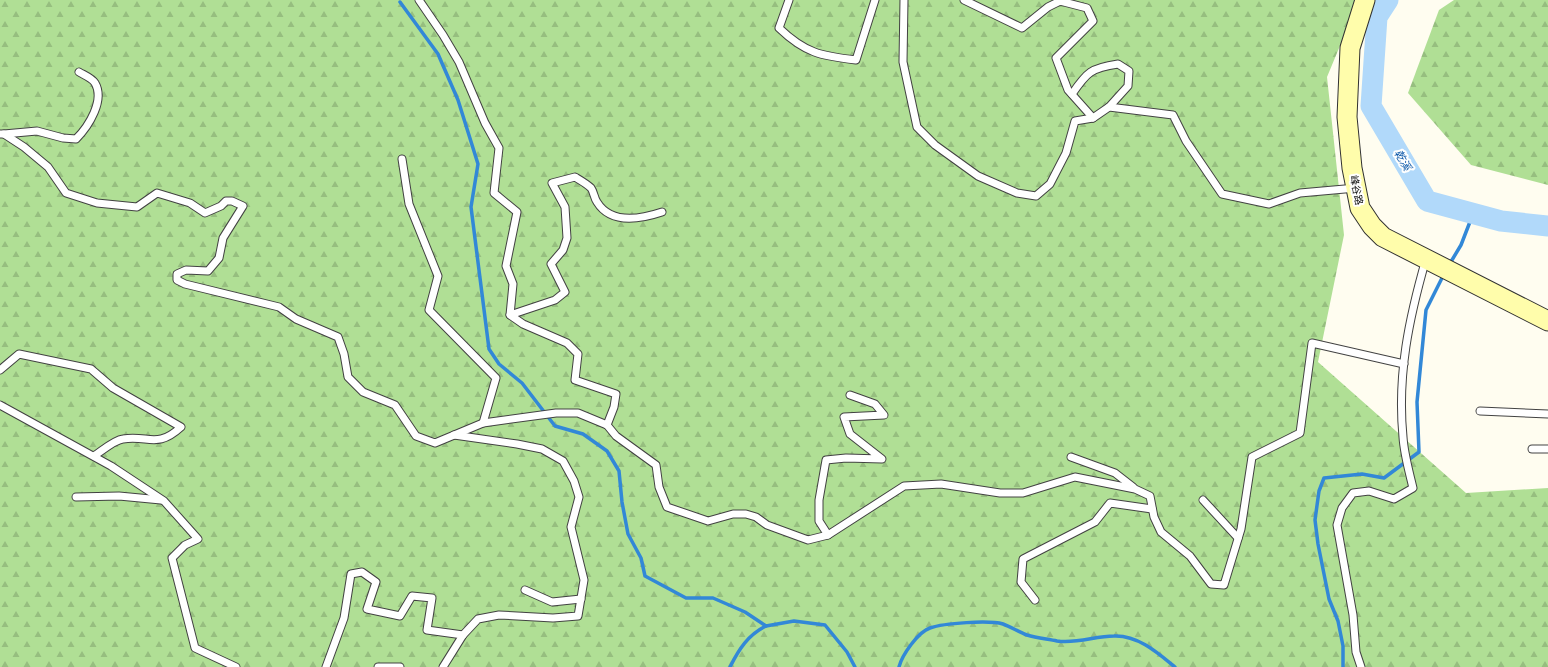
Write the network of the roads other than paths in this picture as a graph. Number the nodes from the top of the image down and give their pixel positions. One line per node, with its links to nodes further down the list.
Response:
1 (419, 0): 17 (lane)
2 (789, 0): 3 (lane)
3 (876, 0)
4 (904, 0): 11 (lane)
5 (964, 0): 7 (lane)
6 (1365, 0): 14 (street, 峰谷路)
7 (1083, 3): 9 (lane)
8 (79, 72): 12 (lane)
9 (1072, 94): 10 (lane); 11 (lane)
10 (1109, 107): 11 (lane); 14 (lane)
11 (1093, 118)
12 (2, 134): 27 (lane)
13 (402, 159): 25 (lane)
14 (1356, 188): 16 (street, 峰谷路)
15 (662, 212): 17 (lane)
16 (1426, 259): 18 (street, 峰谷路); 19 (lane)
17 (510, 315): 26 (lane)
18 (1548, 321)
19 (1404, 364): 38 (lane); 48 (lane)
20 (0, 370): 30 (lane)
21 (850, 395): 37 (lane)
22 (0, 405): 30 (lane)
23 (1480, 411): 24 (lane)
24 (1548, 414)
25 (483, 423): 26 (lane); 27 (lane)
26 (607, 425): 37 (lane)
27 (451, 435): 40 (lane)
28 (1548, 449): 29 (lane)
29 (1532, 450)
30 (94, 456): 35 (lane)
31 (1071, 457): 32 (lane)
32 (1135, 489): 36 (lane); 37 (lane)
33 (76, 497): 35 (lane)
34 (1203, 500): 38 (lane)
35 (164, 501): 43 (lane)
36 (1152, 509): 38 (lane); 41 (lane)
37 (828, 535)
38 (1238, 538)
39 (525, 590): 40 (lane)
40 (581, 599): 42 (lane)
41 (1035, 600)
42 (463, 635): 44 (lane); 47 (lane)
43 (236, 667)
44 (326, 667)
45 (378, 667): 46 (lane)
46 (400, 667)
47 (443, 667)
48 (1361, 667)

